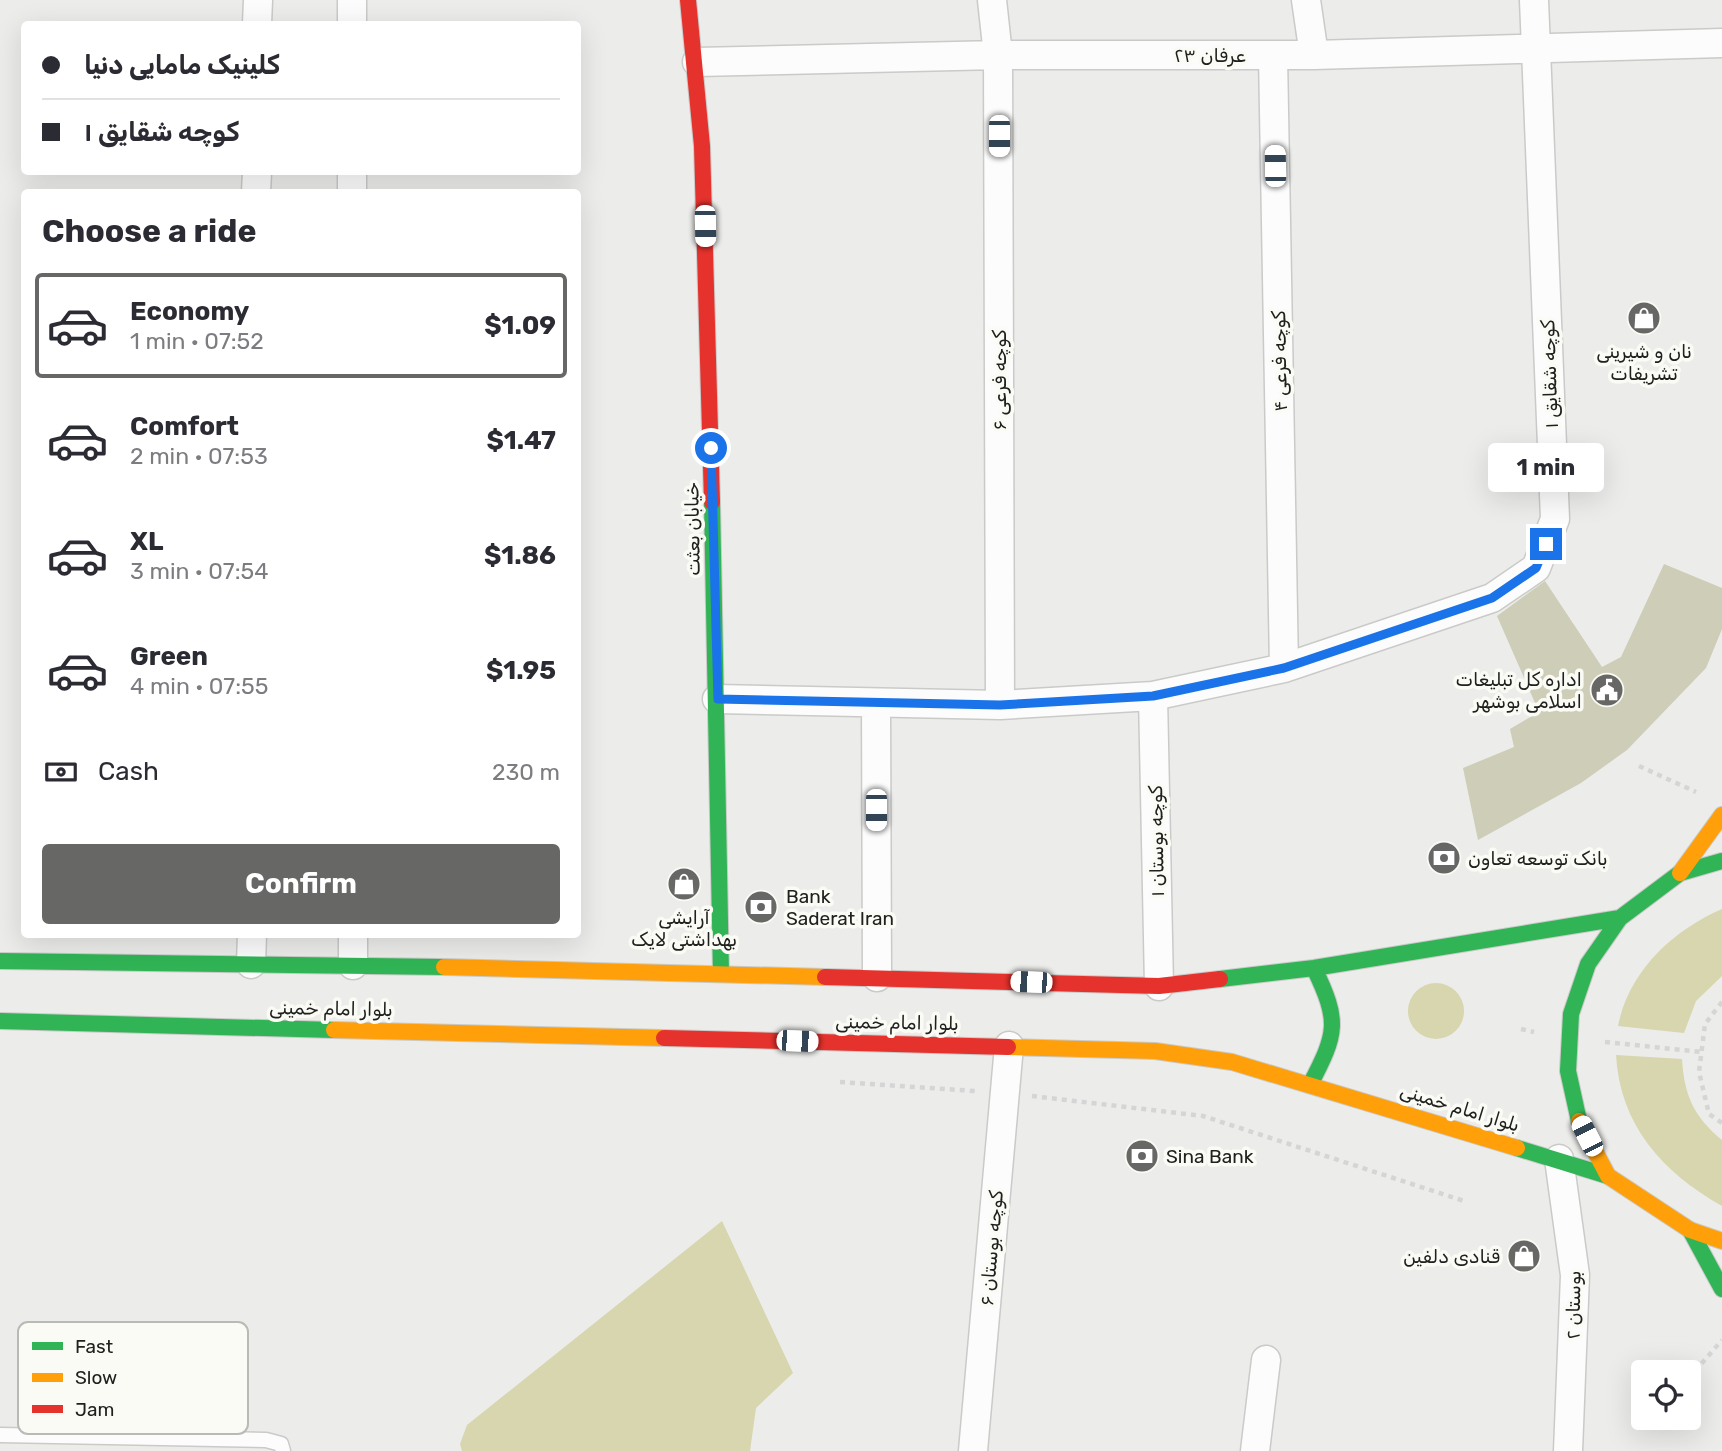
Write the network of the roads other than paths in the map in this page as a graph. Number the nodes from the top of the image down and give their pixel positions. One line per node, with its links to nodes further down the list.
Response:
1 (258, 0): 7 (street)
2 (352, 0): 8 (street)
3 (688, 0): 14 (street, خیابان بعثت)
4 (992, 0): 11 (street, کوچه فرعی ۶)
5 (1306, 0): 13 (street)
6 (1534, 0): 10 (street, کوچه شقایق ۱)
7 (257, 21)
8 (352, 21)
9 (1722, 43): 10 (street, عرفان ۲۳)
10 (1536, 48): 13 (street, عرفان ۲۳); 15 (street, کوچه شقایق ۱)
11 (998, 55): 12 (street, عرفان ۲۳); 14 (street, عرفان ۲۳); 19 (street, کوچه فرعی ۶)
12 (1273, 55): 13 (street, عرفان ۲۳); 15 (street, کوچه فرعی ۴)
13 (1314, 55)
14 (697, 62): 17 (street, خیابان بعثت)
15 (1284, 668): 16 (street, کوچه شقایق ۱)
16 (1153, 696): 19 (street, کوچه شقایق ۱); 32 (street, کوچه بوستان ۱)
17 (718, 699): 18 (street, کوچه شقایق ۱); 30 (street, خیابان بعثت)
18 (876, 703): 19 (street, کوچه شقایق ۱); 31 (street)
19 (1000, 705)
20 (1722, 815): 22 (street)
21 (1722, 861): 22 (street)
22 (1680, 873): 23 (street)
23 (1620, 918): 29 (street); 37 (street)
24 (252, 938): 27 (street)
25 (353, 938): 28 (street)
26 (0, 961): 27 (street)
27 (251, 964): 28 (street)
28 (353, 965): 30 (street)
29 (1314, 968): 32 (street); 35 (street)
30 (721, 974): 31 (street)
31 (877, 976): 32 (street)
32 (1159, 986)
33 (0, 1021): 34 (street, بلوار امام خمینی)
34 (1009, 1046): 35 (street, بلوار امام خمینی); 45 (street, کوچه بوستان ۶)
35 (1310, 1084): 36 (street, بلوار امام خمینی)
36 (1559, 1159): 37 (street, بلوار امام خمینی); 47 (street, بوستان ۲)
37 (1608, 1176): 38 (street, بلوار امام خمینی)
38 (1690, 1230): 39 (street); 40 (street)
39 (1722, 1241)
40 (1722, 1289)
41 (1266, 1360): 46 (street)
42 (0, 1435): 43 (lane)
43 (88, 1443): 44 (lane)
44 (283, 1451)
45 (973, 1451)
46 (1255, 1451)
47 (1569, 1451)

